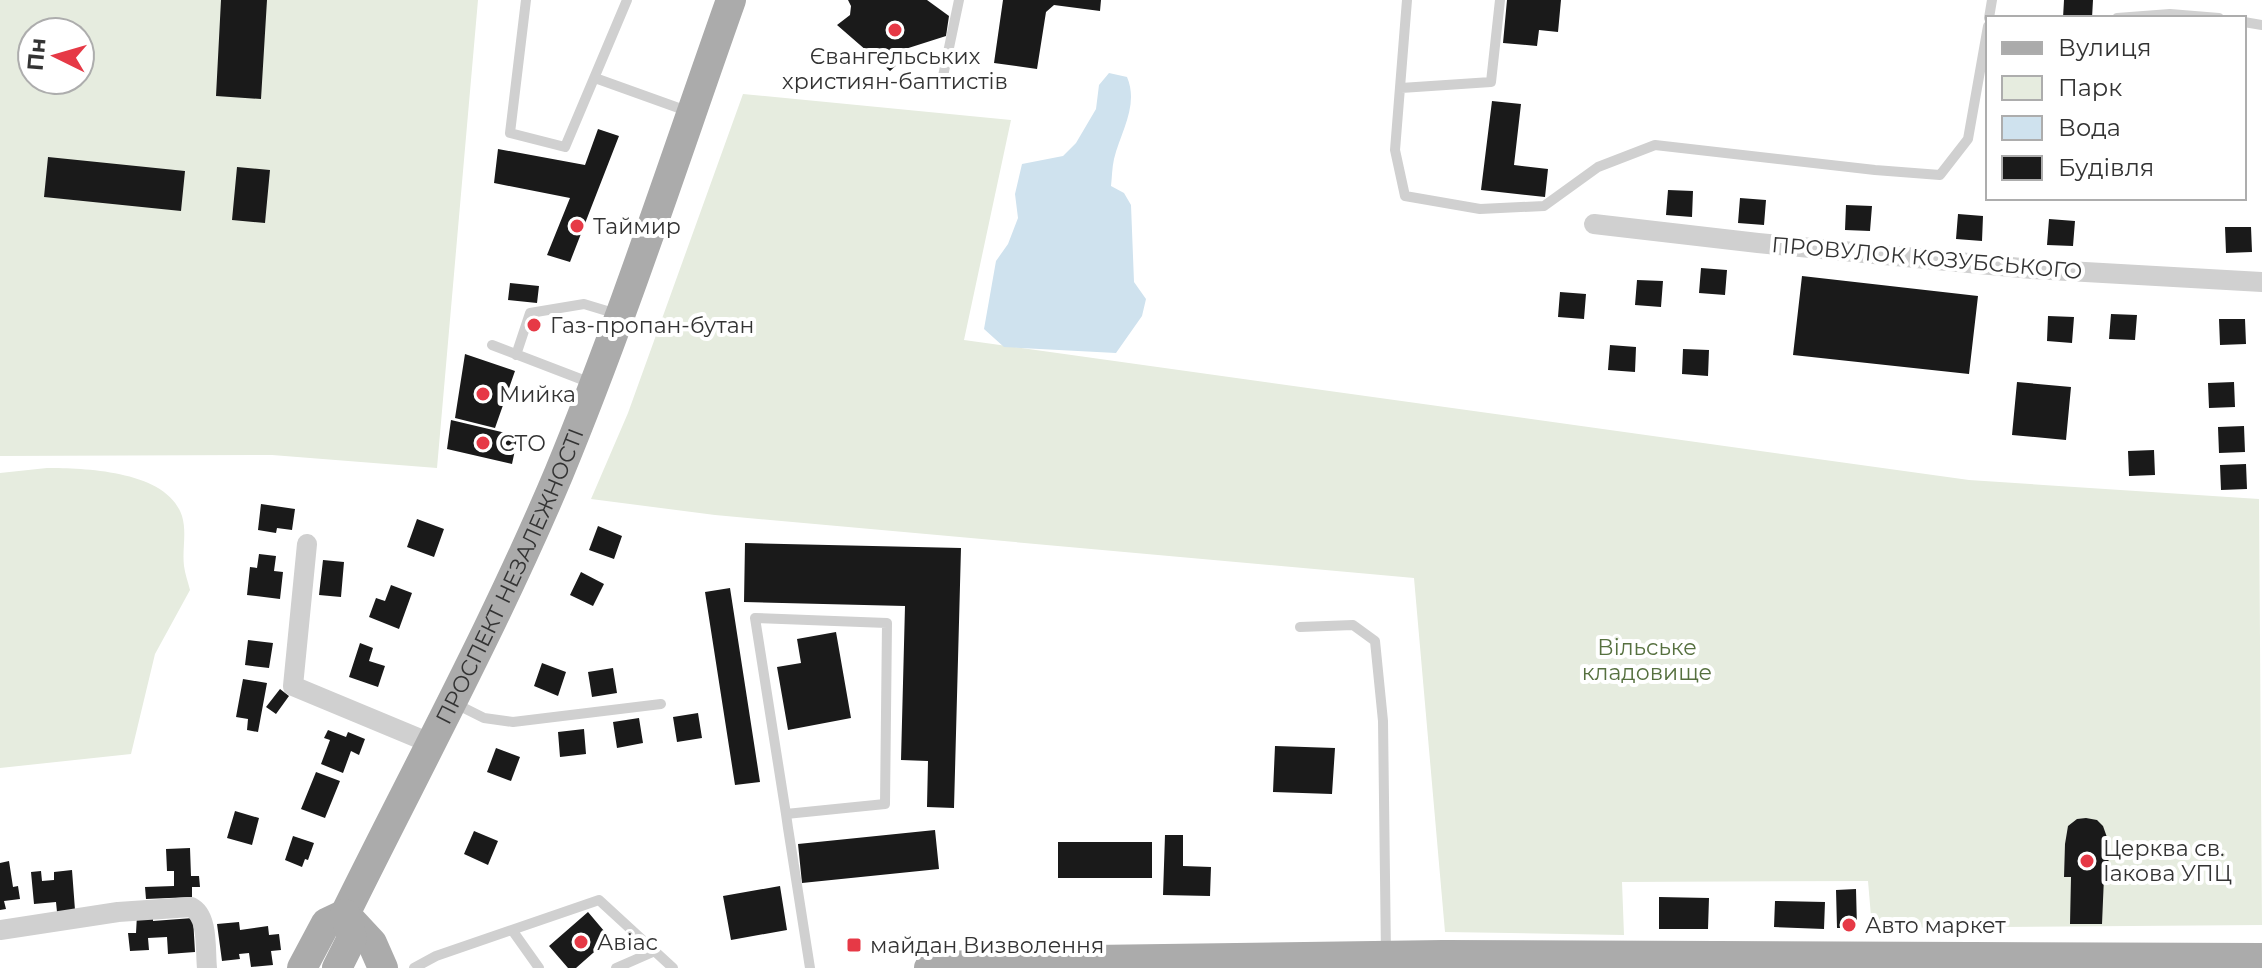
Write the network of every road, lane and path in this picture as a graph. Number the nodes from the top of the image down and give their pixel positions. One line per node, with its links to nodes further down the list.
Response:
1 (526, 0): 10 (lane)
2 (627, 0): 10 (lane)
3 (731, 0): 13 (main road, ПРОСПЕКТ НЕЗАЛЕЖНОСТІ)
4 (959, 0): 11 (lane)
5 (1407, 0): 12 (lane)
6 (1500, 0): 12 (lane)
7 (2144, 16): 8 (lane)
8 (2194, 16)
9 (1986, 37): 12 (lane)
10 (595, 78): 13 (lane)
11 (942, 81)
12 (1401, 88)
13 (691, 113): 16 (main road, ПРОСПЕКТ НЕЗАЛЕЖНОСТІ)
14 (1594, 224): 15 (street, ПРОВУЛОК КОЗУБСЬКОГО)
15 (2262, 282)
16 (619, 315): 18 (lane); 19 (main road, ПРОСПЕКТ НЕЗАЛЕЖНОСТІ)
17 (492, 345): 18 (lane)
18 (516, 355): 19 (lane)
19 (593, 384): 22 (main road, ПРОСПЕКТ НЕЗАЛЕЖНОСТІ)
20 (307, 544): 24 (street)
21 (1300, 627): 32 (lane)
22 (450, 701): 23 (lane); 24 (main road, ПРОСПЕКТ НЕЗАЛЕЖНОСТІ)
23 (661, 704)
24 (430, 743): 26 (main road, ПРОСПЕКТ НЕЗАЛЕЖНОСТІ)
25 (786, 814): 25 (lane); 44 (lane)
26 (345, 914): 36 (main road); 37 (main road); 38 (main road)
27 (0, 930): 35 (street)
28 (512, 930): 29 (lane); 30 (lane); 41 (lane)
29 (655, 951): 42 (lane); 43 (lane)
30 (436, 956): 39 (lane); 40 (lane)
31 (2262, 958): 34 (main road)
32 (1399, 962): 33 (main road); 34 (main road)
33 (1020, 964): 45 (main road)
34 (1443, 964): 46 (main road)
35 (207, 968)
36 (302, 968)
37 (337, 968)
38 (383, 968)
39 (414, 968)
40 (444, 968)
41 (539, 968)
42 (616, 968)
43 (673, 968)
44 (810, 968)
45 (929, 968)
46 (1976, 968)

